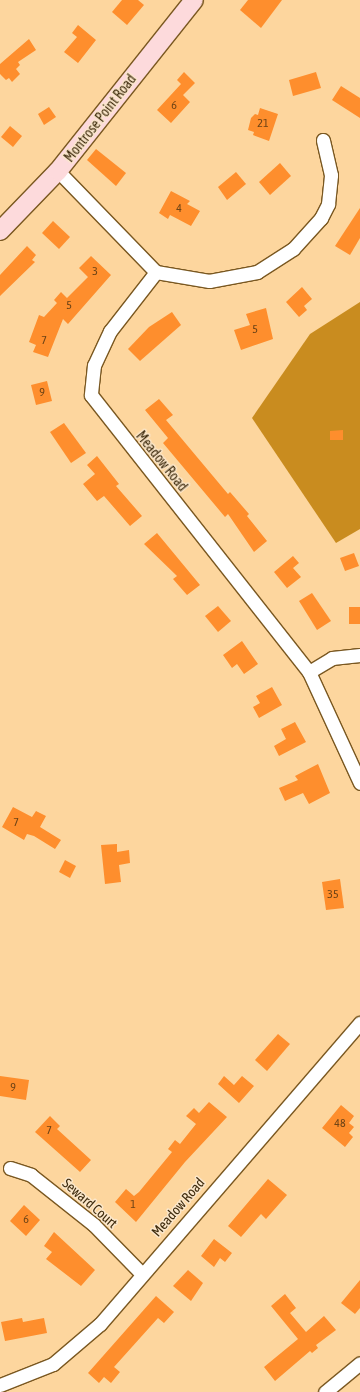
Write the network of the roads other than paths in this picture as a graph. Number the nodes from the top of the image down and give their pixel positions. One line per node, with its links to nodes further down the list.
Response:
1 (194, 0): 3 (street, Montrose Point Road)
2 (323, 140): 5 (street)
3 (58, 171): 4 (street, Montrose Point Road); 5 (street)
4 (0, 231)
5 (156, 272): 7 (street, Meadow Road)
6 (360, 656): 7 (street)
7 (309, 672): 8 (street, Meadow Road)
8 (360, 783)
9 (360, 1023): 11 (street, Meadow Road)
10 (10, 1168): 11 (street, Seward Court)
11 (141, 1273): 13 (street, Meadow Road)
12 (360, 1363): 14 (street)
13 (0, 1385)
14 (325, 1392)

